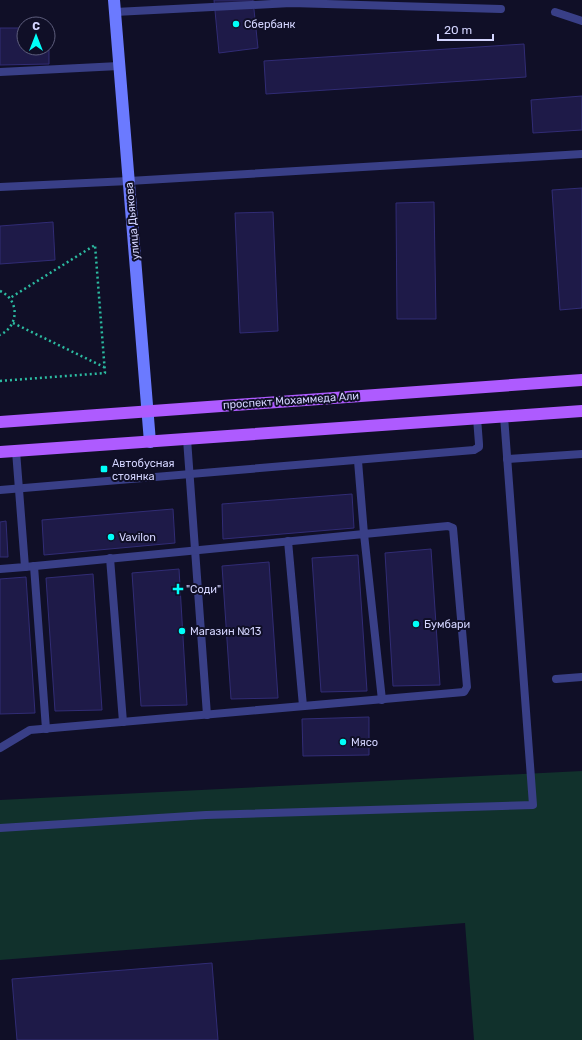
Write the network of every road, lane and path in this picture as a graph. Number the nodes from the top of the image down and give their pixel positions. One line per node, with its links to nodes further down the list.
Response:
1 (114, 6): 2 (lane); 5 (street, улица Дьякова)
2 (501, 9)
3 (555, 12): 4 (lane)
4 (582, 21)
5 (119, 66): 6 (lane); 8 (street, улица Дьякова)
6 (0, 72)
7 (582, 154): 8 (lane)
8 (129, 181): 9 (lane); 17 (street, улица Дьякова)
9 (0, 187)
10 (0, 291): 11 (path)
11 (10, 298): 12 (path); 14 (path)
12 (13, 323): 13 (path); 14 (path)
13 (0, 335)
14 (105, 367): 16 (path)
15 (582, 380): 17 (main road, проспект Мохаммеда Али)
16 (0, 381)
17 (147, 411): 21 (main road, проспект Мохаммеда Али); 23 (street, улица Дьякова)
18 (582, 411): 19 (main road)
19 (504, 416): 20 (main road); 27 (lane)
20 (477, 418): 22 (main road); 28 (lane)
21 (0, 422)
22 (187, 439): 23 (main road); 29 (lane)
23 (150, 442): 24 (main road)
24 (16, 451): 25 (main road); 30 (lane)
25 (0, 452)
26 (582, 454): 27 (lane)
27 (507, 460): 47 (lane)
28 (358, 461): 29 (lane); 32 (lane)
29 (190, 474): 30 (lane); 34 (lane)
30 (19, 488): 31 (lane); 37 (lane)
31 (0, 490)
32 (364, 534): 33 (lane); 41 (lane); 41 (lane)
33 (288, 541): 34 (lane); 42 (lane)
34 (195, 550): 35 (lane); 43 (lane)
35 (110, 558): 36 (lane); 44 (lane)
36 (34, 566): 37 (lane); 45 (lane)
37 (25, 567): 38 (lane)
38 (0, 569)
39 (582, 677): 40 (lane)
40 (556, 679)
41 (382, 700): 42 (lane)
42 (303, 706): 43 (lane)
43 (207, 715): 44 (lane)
44 (123, 722): 45 (lane)
45 (46, 729): 46 (lane)
46 (0, 748)
47 (0, 828)

